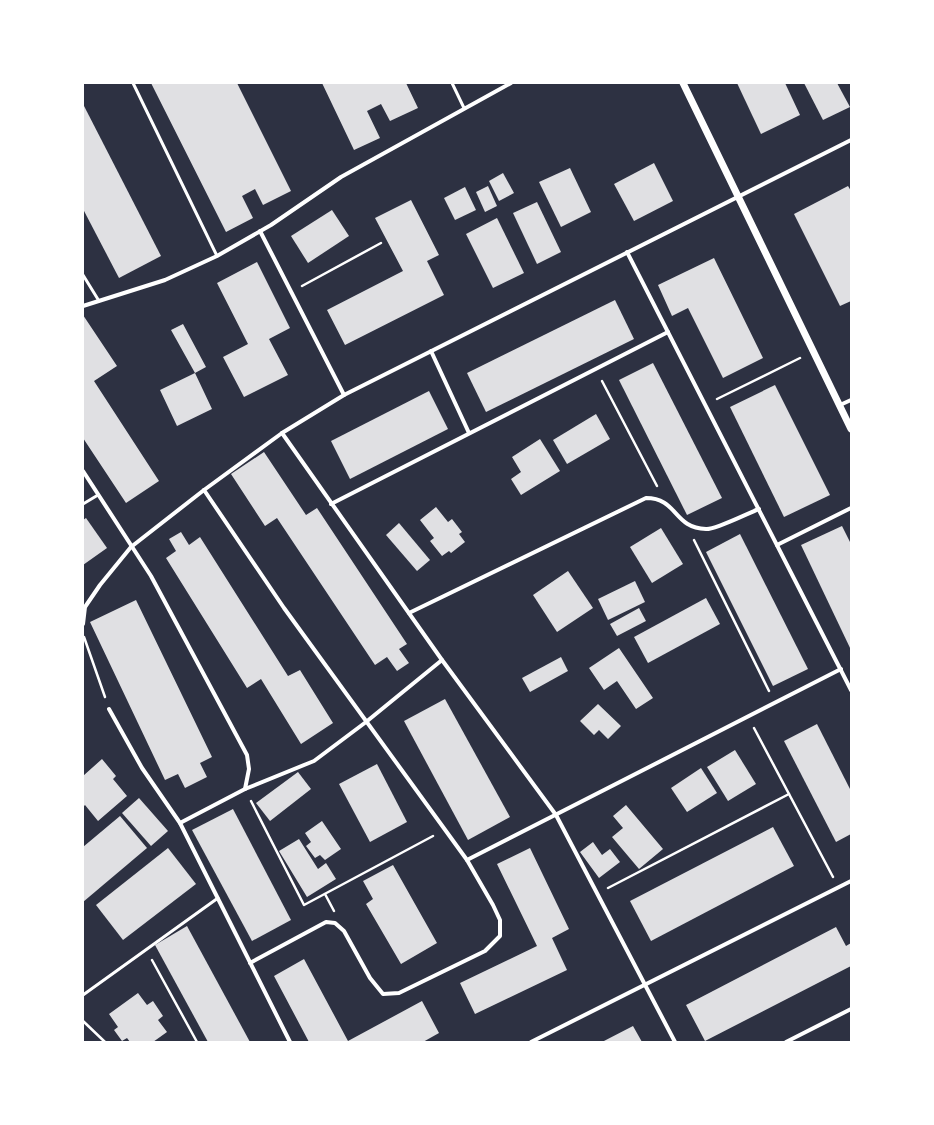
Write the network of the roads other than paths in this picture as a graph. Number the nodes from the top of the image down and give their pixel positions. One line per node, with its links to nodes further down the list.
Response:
1 (133, 83): 10 (lane)
2 (452, 83): 5 (lane)
3 (511, 83): 5 (street)
4 (683, 83): 7 (street)
5 (464, 108): 8 (street)
6 (851, 140): 7 (street)
7 (738, 196): 9 (street); 18 (street)
8 (260, 231): 10 (street); 16 (street)
9 (627, 252): 14 (street); 15 (street)
10 (218, 256): 12 (street)
11 (83, 275): 12 (lane)
12 (98, 301): 13 (street)
13 (83, 306)
14 (668, 332): 21 (street); 28 (street)
15 (431, 351): 16 (street); 21 (street)
16 (344, 395): 20 (street)
17 (851, 400): 18 (street)
18 (840, 405): 19 (street)
19 (851, 429)
20 (282, 433): 23 (street); 26 (street)
21 (469, 433): 26 (street)
22 (83, 470): 24 (street)
23 (204, 490): 30 (street); 37 (street)
24 (98, 495): 25 (lane); 30 (street)
25 (83, 504)
26 (330, 504): 31 (street)
27 (851, 508): 29 (street)
28 (759, 509): 29 (street); 31 (street)
29 (777, 545): 34 (street)
30 (131, 547): 32 (street); 38 (street)
31 (409, 614): 33 (street)
32 (83, 624)
33 (442, 660): 37 (street); 39 (street)
34 (841, 670): 35 (street); 39 (street)
35 (851, 690)
36 (109, 708): 40 (street)
37 (366, 722): 38 (street); 41 (street)
38 (245, 789): 40 (street)
39 (556, 815): 41 (street); 45 (street)
40 (180, 823): 43 (street)
41 (467, 860): 44 (street)
42 (851, 881): 45 (street)
43 (218, 898): 44 (street); 46 (lane)
44 (250, 963): 48 (street)
45 (645, 985): 49 (street); 50 (street)
46 (83, 995)
47 (851, 1009): 51 (street)
48 (290, 1042)
49 (531, 1042)
50 (676, 1042)
51 (786, 1042)

